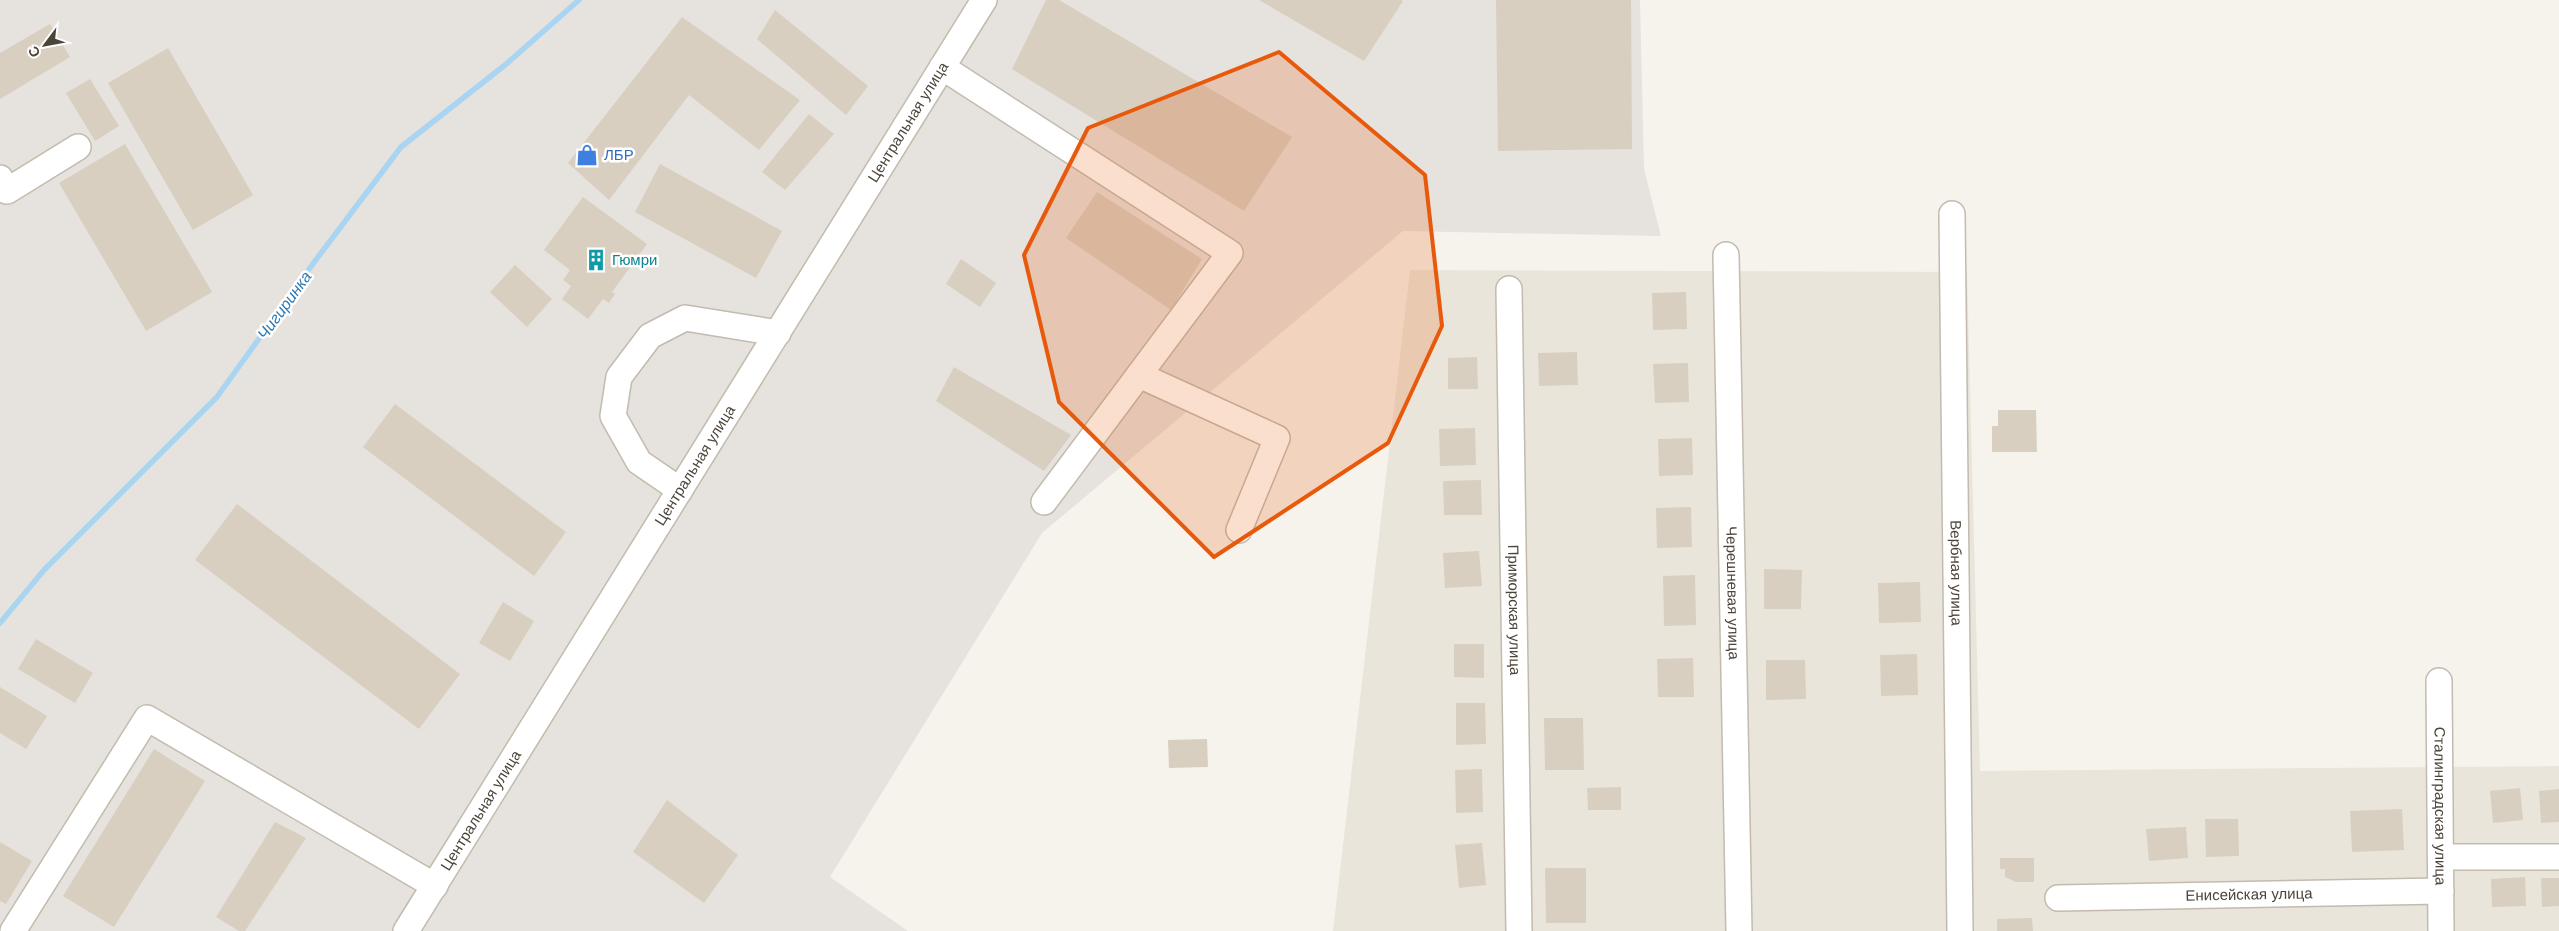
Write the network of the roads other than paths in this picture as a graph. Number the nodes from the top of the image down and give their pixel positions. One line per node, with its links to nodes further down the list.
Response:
1 (984, 0): 2 (street, Центральная улица)
2 (942, 66): 8 (street, Центральная улица); 9 (street)
3 (78, 146): 4 (street)
4 (0, 178)
5 (1952, 214): 23 (street, Вербная улица)
6 (1726, 255): 22 (street, Черешневая улица)
7 (1509, 289): 21 (street, Приморская улица)
8 (778, 333): 10 (street, Центральная улица); 10 (street)
9 (1139, 375): 11 (street); 12 (street)
10 (680, 490): 16 (street, Центральная улица)
11 (1044, 502)
12 (1239, 530)
13 (2439, 681): 14 (street, Сталинградская улица)
14 (2440, 857): 15 (street); 17 (street, Сталинградская улица)
15 (2559, 857)
16 (435, 886): 19 (street); 20 (street, Центральная улица)
17 (2441, 891): 18 (street, Енисейская улица); 24 (street, Сталинградская улица)
18 (2058, 898)
19 (13, 931)
20 (406, 931)
21 (1519, 931)
22 (1739, 931)
23 (1960, 931)
24 (2441, 931)

